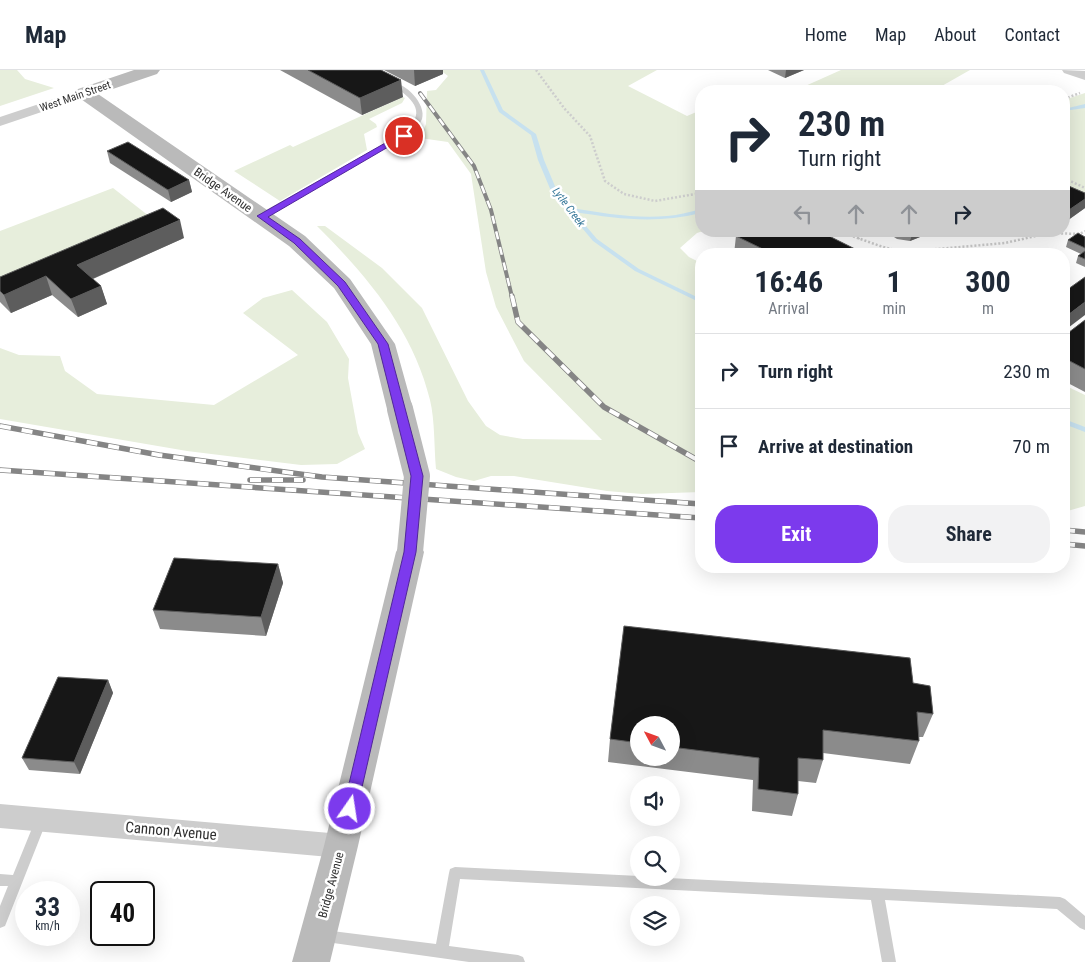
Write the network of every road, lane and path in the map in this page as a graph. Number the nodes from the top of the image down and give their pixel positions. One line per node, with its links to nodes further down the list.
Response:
1 (151, 70): 7 (street, West Main Street)
2 (536, 70): 12 (path)
3 (1069, 70): 4 (street)
4 (1085, 76)
5 (383, 79): 13 (lane)
6 (1085, 90): 8 (path)
7 (84, 93): 9 (street, West Main Street); 13 (street, Bridge Avenue)
8 (1070, 96)
9 (0, 122)
10 (1070, 181): 11 (path)
11 (1085, 188)
12 (695, 194)
13 (262, 216): 23 (street, Bridge Avenue, bridge)
14 (1085, 231): 15 (path)
15 (1070, 234)
16 (853, 237): 18 (path)
17 (1031, 237): 20 (path)
18 (858, 239): 19 (path)
19 (890, 248)
20 (961, 248)
21 (0, 816): 22 (street, Cannon Avenue)
22 (41, 820): 23 (street, Cannon Avenue); 25 (lane)
23 (341, 846): 30 (street, Bridge Avenue)
24 (0, 880): 25 (lane)
25 (17, 881)
26 (15, 886): 28 (lane)
27 (877, 894): 29 (lane); 31 (lane); 33 (lane)
28 (0, 922)
29 (1085, 924)
30 (315, 949): 31 (lane)
31 (441, 952): 32 (lane)
32 (518, 962)
33 (889, 962)

